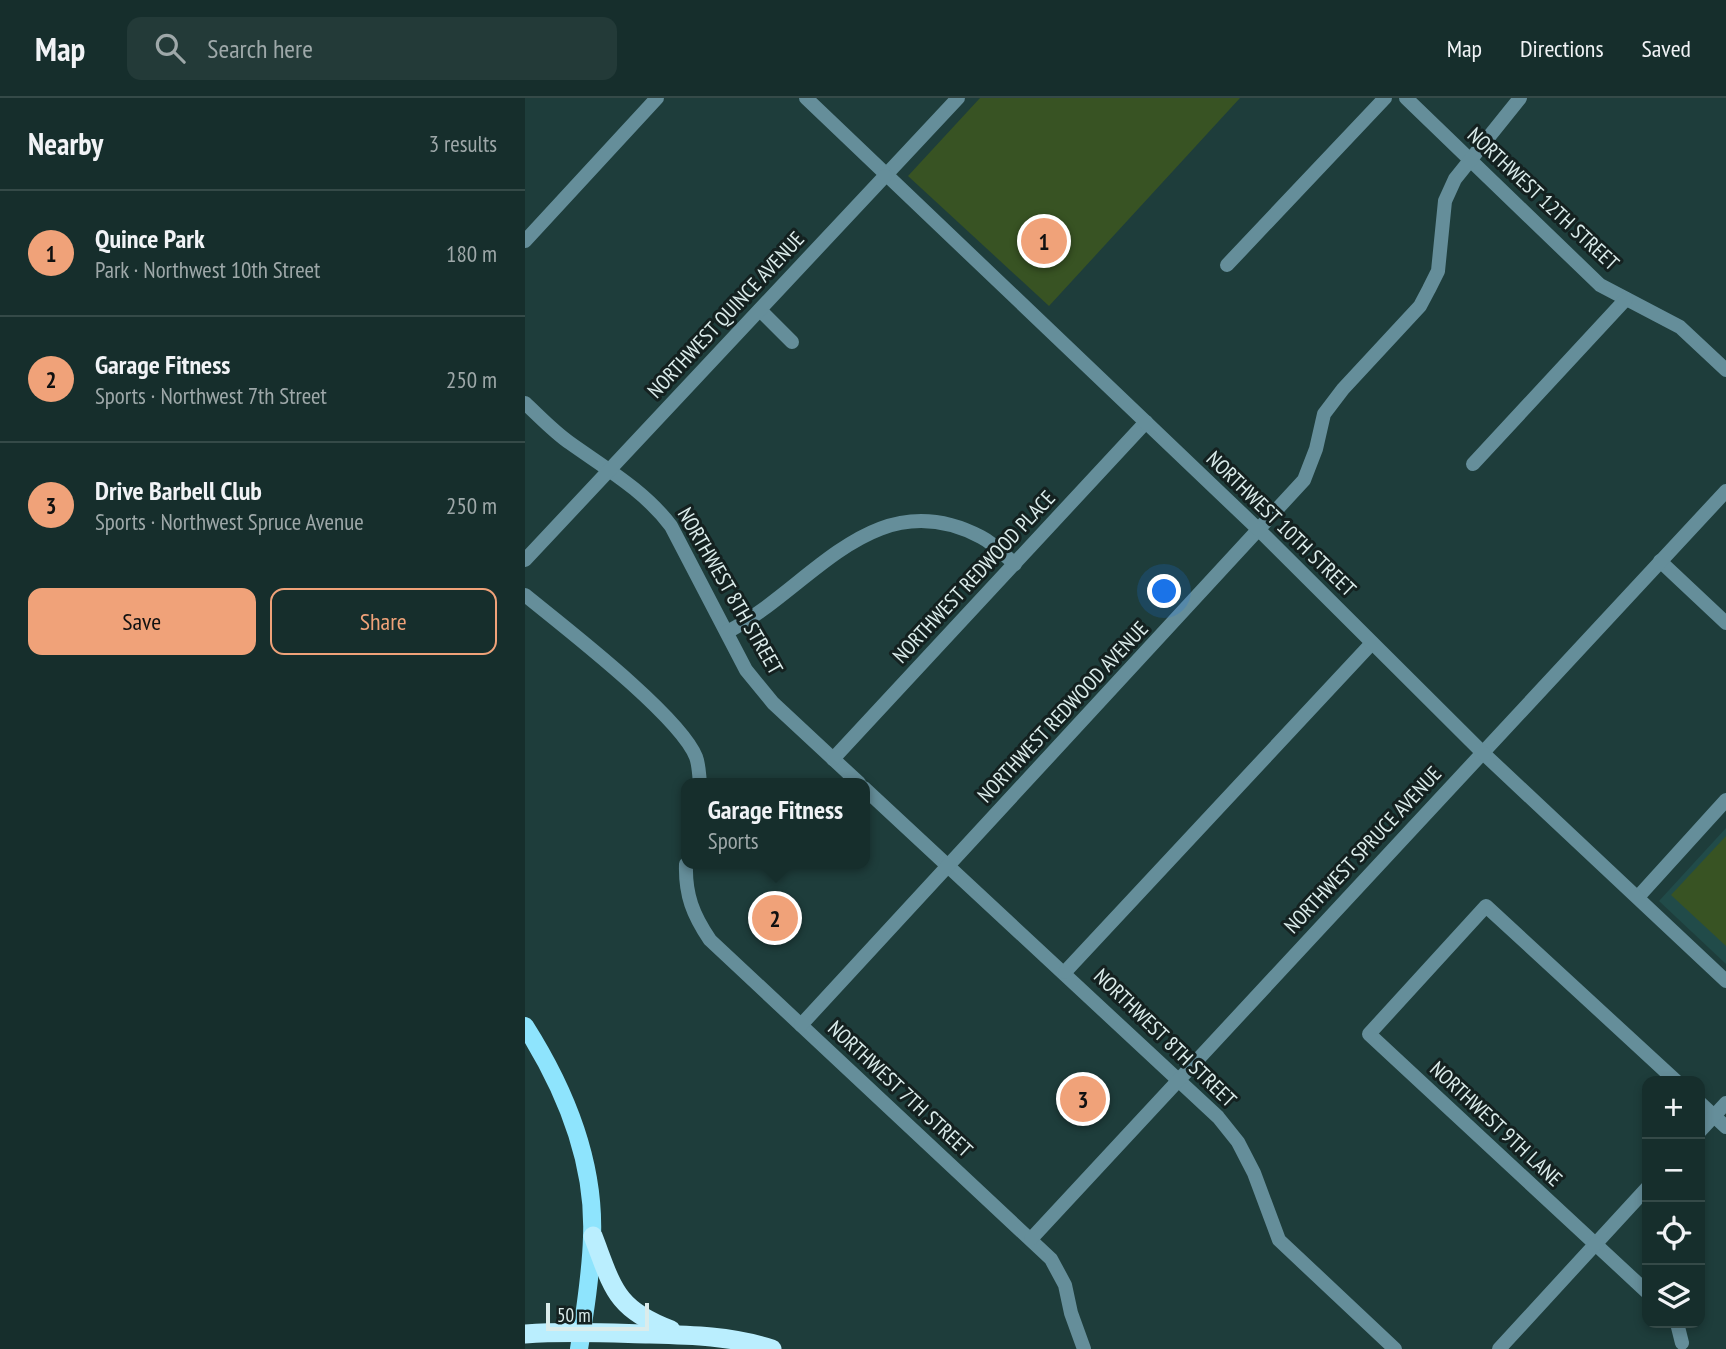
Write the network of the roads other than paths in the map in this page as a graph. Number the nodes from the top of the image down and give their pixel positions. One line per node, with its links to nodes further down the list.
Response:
1 (657, 98): 9 (street)
2 (806, 98): 8 (street, NORTHWEST 10TH STREET)
3 (958, 98): 8 (street, NORTHWEST QUINCE AVENUE)
4 (1385, 98): 10 (street)
5 (1406, 98): 7 (street, NORTHWEST 12TH STREET)
6 (1520, 98): 7 (street, NORTHWEST REDWOOD AVENUE)
7 (1470, 158): 11 (street, NORTHWEST 12TH STREET); 20 (street, NORTHWEST REDWOOD AVENUE)
8 (885, 176): 12 (street, NORTHWEST QUINCE AVENUE); 16 (street, NORTHWEST 10TH STREET)
9 (525, 241)
10 (1227, 265)
11 (1626, 299): 14 (street, NORTHWEST 12TH STREET); 17 (street)
12 (760, 310): 13 (street); 18 (street, NORTHWEST QUINCE AVENUE)
13 (792, 342)
14 (1726, 370)
15 (525, 403): 18 (street, NORTHWEST 8TH STREET)
16 (1146, 422): 20 (street, NORTHWEST 10TH STREET); 23 (street, NORTHWEST REDWOOD PLACE)
17 (1473, 464)
18 (609, 471): 21 (street, NORTHWEST QUINCE AVENUE); 26 (street, NORTHWEST 8TH STREET)
19 (1726, 491): 22 (street, NORTHWEST SPRUCE AVENUE)
20 (1260, 531): 27 (street, NORTHWEST 10TH STREET); 34 (street, NORTHWEST REDWOOD AVENUE)
21 (525, 561)
22 (1660, 561): 25 (street); 28 (street, NORTHWEST SPRUCE AVENUE)
23 (1015, 564): 26 (street); 29 (street, NORTHWEST REDWOOD PLACE)
24 (525, 594): 30 (street)
25 (1726, 623)
26 (727, 632): 29 (street, NORTHWEST 8TH STREET)
27 (1372, 643): 28 (street, NORTHWEST 10TH STREET); 37 (street)
28 (1482, 752): 36 (street, NORTHWEST 10TH STREET); 42 (street, NORTHWEST SPRUCE AVENUE)
29 (833, 759): 31 (street, NORTHWEST 8TH STREET)
30 (699, 778)
31 (854, 778)
32 (870, 794): 34 (street, NORTHWEST 8TH STREET)
33 (1726, 800): 36 (street)
34 (949, 866): 37 (street, NORTHWEST 8TH STREET); 39 (street, NORTHWEST REDWOOD AVENUE)
35 (686, 869): 39 (street, NORTHWEST 7TH STREET)
36 (1638, 897): 38 (street, NORTHWEST 10TH STREET)
37 (1065, 972): 42 (street, NORTHWEST 8TH STREET)
38 (1726, 981)
39 (801, 1025): 50 (street, NORTHWEST 7TH STREET)
40 (525, 1026): 49 (main road)
41 (1672, 1076): 51 (street, NORTHWEST 9TH LANE)
42 (1179, 1081): 50 (street, NORTHWEST SPRUCE AVENUE); 60 (street, NORTHWEST 8TH STREET)
43 (1726, 1103): 45 (street)
44 (1705, 1108): 45 (street)
45 (1714, 1116): 46 (street); 47 (street)
46 (1705, 1126)
47 (1726, 1127)
48 (1642, 1193): 51 (street)
49 (593, 1236): 54 (highway); 56 (main road)
50 (1031, 1239): 59 (street, NORTHWEST 7TH STREET)
51 (1595, 1245): 52 (street, NORTHWEST 9TH LANE); 61 (street)
52 (1642, 1287)
53 (1678, 1328): 57 (street)
54 (675, 1332): 56 (highway); 58 (highway)
55 (525, 1334): 56 (highway)
56 (581, 1340)
57 (1682, 1343)
58 (772, 1349)
59 (1084, 1349)
60 (1395, 1349)
61 (1499, 1349)

